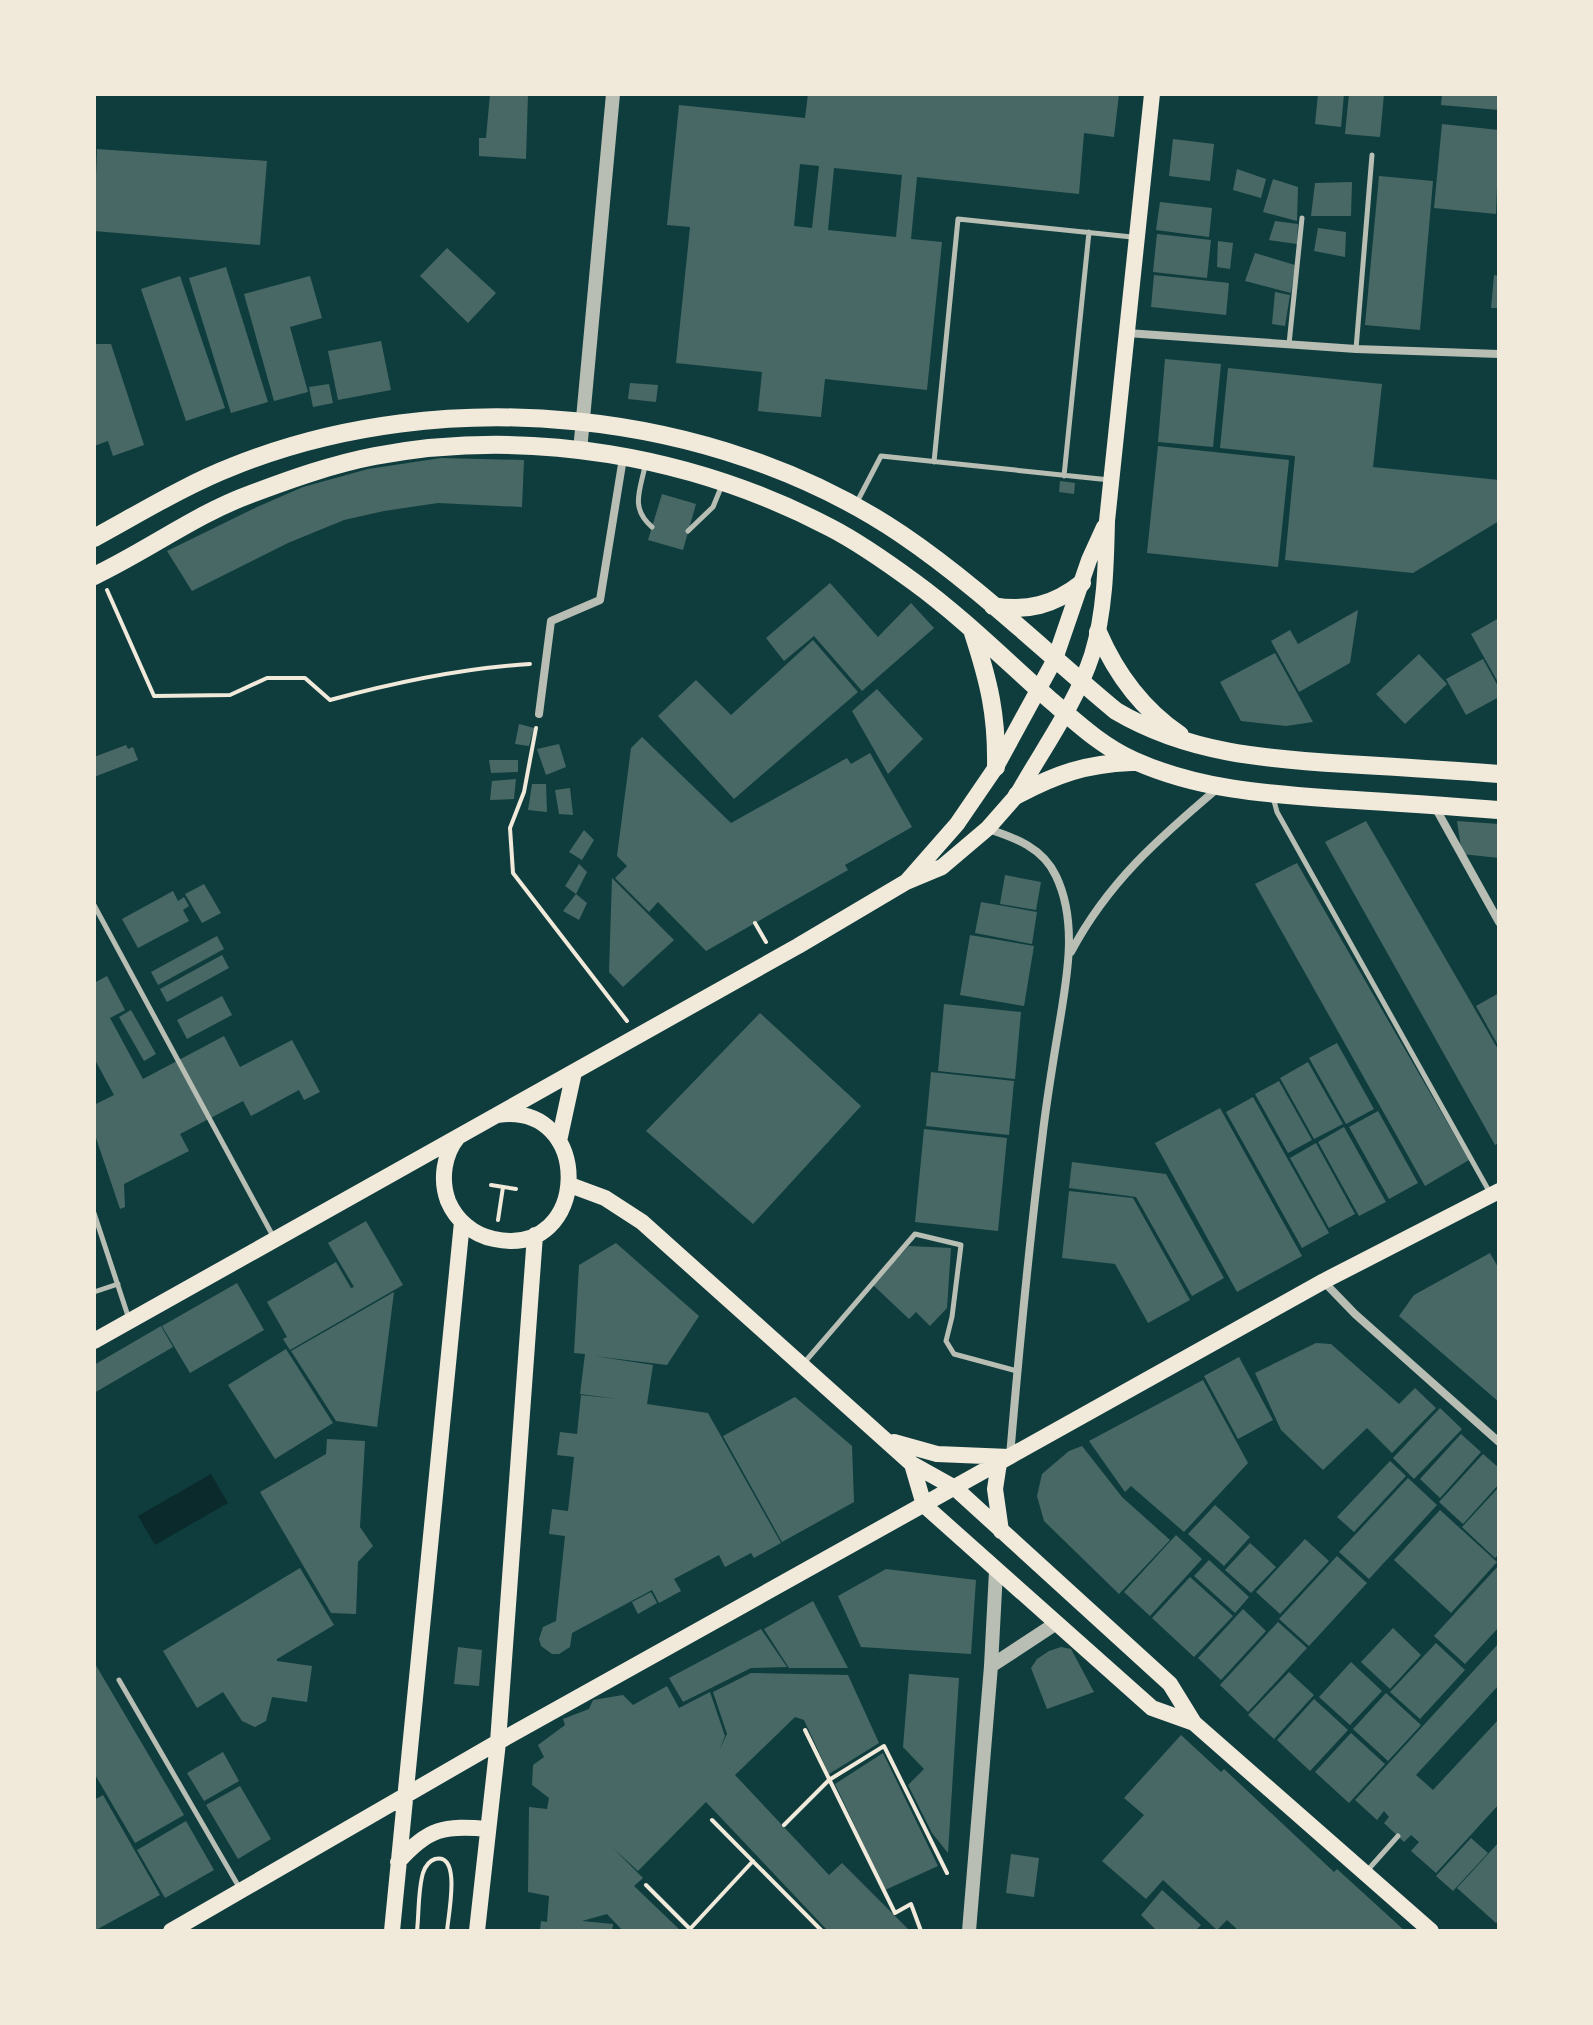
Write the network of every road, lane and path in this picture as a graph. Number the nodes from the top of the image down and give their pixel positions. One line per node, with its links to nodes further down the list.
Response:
1 (613, 94): 11 (street)
2 (1152, 94): 6 (main road)
3 (1372, 155): 9 (lane)
4 (1302, 218): 8 (lane)
5 (1089, 232): 6 (lane); 15 (lane); 16 (lane)
6 (1137, 237): 7 (main road)
7 (1126, 333): 8 (street); 17 (main road)
8 (1289, 344): 9 (street)
9 (1356, 349): 10 (street)
10 (1499, 354)
11 (583, 422): 12 (street); 19 (main road); 23 (main road)
12 (580, 451): 13 (main road); 24 (main road)
13 (624, 457): 14 (main road); 30 (street)
14 (646, 461): 18 (main road); 21 (lane)
15 (934, 462): 16 (lane); 19 (lane)
16 (1064, 476): 17 (lane)
17 (1111, 480): 20 (main road)
18 (723, 482): 22 (lane); 27 (main road)
19 (855, 506): 26 (main road)
20 (1107, 521): 25 (main road); 28 (main road)
21 (652, 527)
22 (688, 531)
23 (94, 538)
24 (97, 575): 30 (path)
25 (1082, 583): 26 (main road); 29 (main road)
26 (993, 606): 29 (main road)
27 (972, 630): 32 (main road); 37 (main road)
28 (1098, 632): 31 (main road); 35 (main road)
29 (1055, 659): 31 (main road); 32 (main road)
30 (545, 663): 34 (street)
31 (1081, 682): 33 (main road); 35 (main road)
32 (1038, 689): 33 (main road); 37 (main road)
33 (1064, 712): 36 (main road); 41 (main road)
34 (539, 714): 49 (path)
35 (1200, 746): 38 (main road)
36 (1136, 762): 39 (main road); 41 (main road)
37 (996, 767): 45 (main road)
38 (1499, 774)
39 (1218, 788): 40 (main road); 48 (street)
40 (1273, 794): 42 (main road); 58 (lane)
41 (1017, 795): 44 (main road)
42 (1434, 805): 43 (main road); 47 (street)
43 (1499, 810)
44 (988, 828): 45 (main road); 48 (street)
45 (906, 882): 49 (main road)
46 (94, 905): 63 (lane)
47 (1499, 922)
48 (1070, 952): 70 (street)
49 (638, 1036): 50 (main road)
50 (574, 1072): 51 (main road); 53 (main road)
51 (495, 1115): 52 (main road); 53 (main road)
52 (459, 1135): 61 (main road); 63 (main road)
53 (559, 1141): 55 (main road)
54 (491, 1185): 56 (path)
55 (570, 1185): 62 (main road); 69 (main road)
56 (503, 1187): 57 (path); 59 (path)
57 (516, 1189)
58 (1495, 1193): 64 (main road)
59 (501, 1204)
60 (94, 1213): 65 (lane)
61 (462, 1222): 62 (main road); 86 (main road)
62 (535, 1235): 84 (main road)
63 (274, 1239): 67 (main road)
64 (1324, 1281): 72 (street); 73 (main road)
65 (118, 1284): 66 (lane); 67 (lane)
66 (94, 1292)
67 (129, 1320): 68 (main road)
68 (94, 1341)
69 (802, 1364): 70 (lane); 71 (main road)
70 (1017, 1371): 73 (street)
71 (885, 1439): 73 (main road); 74 (main road)
72 (1499, 1442)
73 (1005, 1460): 75 (main road); 77 (main road)
74 (912, 1464): 75 (main road); 76 (main road)
75 (955, 1488): 76 (main road); 77 (main road)
76 (924, 1505): 78 (main road); 84 (main road)
77 (1001, 1531): 82 (main road)
78 (996, 1571): 79 (main road); 80 (street)
79 (1055, 1624): 80 (street); 82 (main road)
80 (991, 1666): 105 (street)
81 (119, 1680): 96 (lane)
82 (1194, 1723): 93 (main road)
83 (805, 1730): 85 (path)
84 (498, 1742): 86 (main road); 89 (main road)
85 (829, 1780): 88 (path); 94 (path); 104 (path)
86 (404, 1796): 92 (main road); 96 (main road)
87 (712, 1820): 91 (path)
88 (784, 1825)
89 (488, 1829): 92 (main road); 102 (main road)
90 (1398, 1836): 93 (lane)
91 (753, 1861): 97 (path); 103 (path)
92 (398, 1862): 99 (main road)
93 (1365, 1872): 106 (main road)
94 (947, 1873)
95 (646, 1885): 97 (path)
96 (241, 1890): 98 (main road)
97 (691, 1930)
98 (171, 1931)
99 (392, 1931)
100 (417, 1931): 101 (path)
101 (447, 1931)
102 (477, 1931)
103 (822, 1931)
104 (921, 1931)
105 (969, 1931)
106 (1431, 1931)

